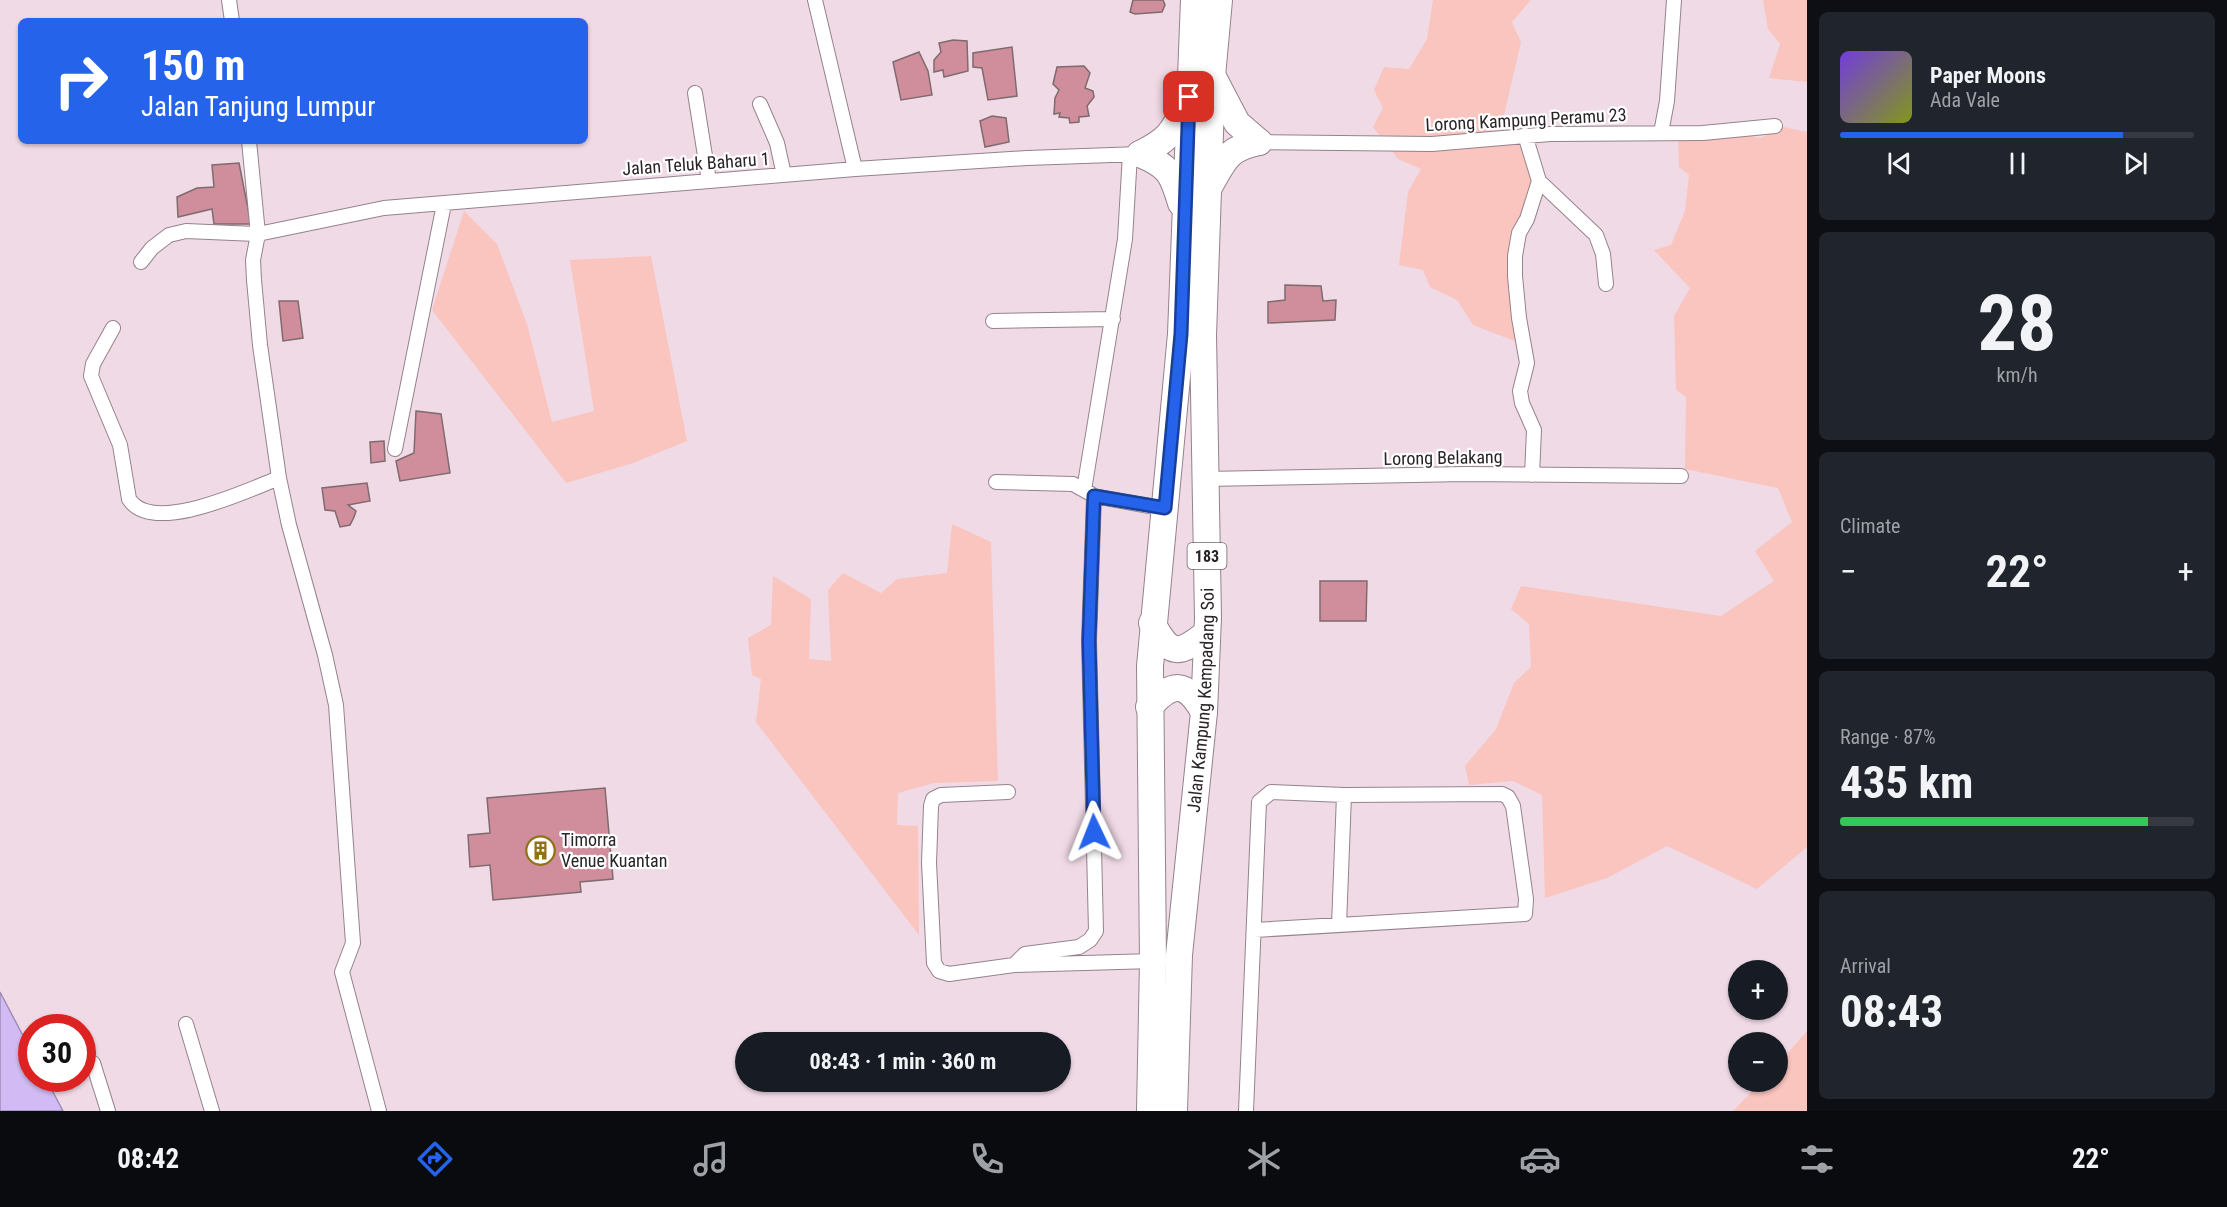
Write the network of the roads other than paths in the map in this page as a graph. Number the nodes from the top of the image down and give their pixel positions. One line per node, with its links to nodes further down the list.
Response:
1 (229, 0): 6 (street)
2 (815, 0): 17 (street)
3 (1194, 0): 9 (highway, 183)
4 (1219, 0): 7 (highway, Jalan Kampung Kempadang Soi / 183)
5 (1674, 0): 12 (street)
6 (232, 18)
7 (1212, 76): 14 (highway); 21 (highway, Jalan Kampung Kempadang Soi / 183)
8 (695, 93): 19 (street)
9 (1189, 97): 16 (highway); 23 (highway, 183)
10 (760, 104): 18 (street)
11 (1775, 126): 12 (street, Lorong Kampung Peramu 23)
12 (1661, 133): 13 (street, Lorong Kampung Peramu 23)
13 (1525, 135): 14 (street, Lorong Kampung Peramu 23); 20 (street)
14 (1259, 142): 21 (highway)
15 (249, 144): 24 (street)
16 (1135, 154): 17 (street, Jalan Teluk Baharu 1); 23 (highway); 27 (street)
17 (855, 169): 18 (street, Jalan Teluk Baharu 1)
18 (784, 175): 19 (street, Jalan Teluk Baharu 1)
19 (709, 181): 22 (street, Jalan Teluk Baharu 1)
20 (1539, 181): 26 (street); 31 (street)
21 (1208, 189): 34 (highway, Jalan Kampung Kempadang Soi / 183)
22 (444, 204): 24 (street, Jalan Teluk Baharu 1); 30 (street)
23 (1185, 218): 37 (highway, 183)
24 (258, 234): 25 (street, Jalan Teluk Baharu 1); 33 (street)
25 (141, 262)
26 (1606, 284)
27 (1113, 319): 28 (street); 36 (street)
28 (993, 321)
29 (113, 328): 33 (street)
30 (395, 449)
31 (1532, 475): 32 (street, Lorong Belakang); 34 (street, Lorong Belakang)
32 (1682, 476)
33 (279, 478): 52 (street)
34 (1205, 478): 39 (highway, Jalan Kampung Kempadang Soi / 183)
35 (996, 482): 36 (street)
36 (1089, 493): 37 (street); 47 (street)
37 (1165, 508): 38 (highway, 183)
38 (1152, 623): 39 (highway); 40 (highway, 183)
39 (1207, 633): 41 (highway, Jalan Kampung Kempadang Soi / 183)
40 (1149, 707): 41 (highway); 46 (highway, 183)
41 (1204, 712): 54 (highway, Jalan Kampung Kempadang Soi / 183)
42 (1008, 792): 47 (street)
43 (1344, 795): 44 (street); 44 (street); 45 (street)
44 (1339, 925): 45 (street)
45 (1255, 930): 55 (street)
46 (1153, 961): 47 (street); 53 (highway, 183)
47 (1014, 965)
48 (186, 1024): 51 (street)
49 (96, 1073): 50 (street)
50 (108, 1111)
51 (212, 1111)
52 (379, 1111)
53 (1150, 1111)
54 (1174, 1111)
55 (1246, 1111)

